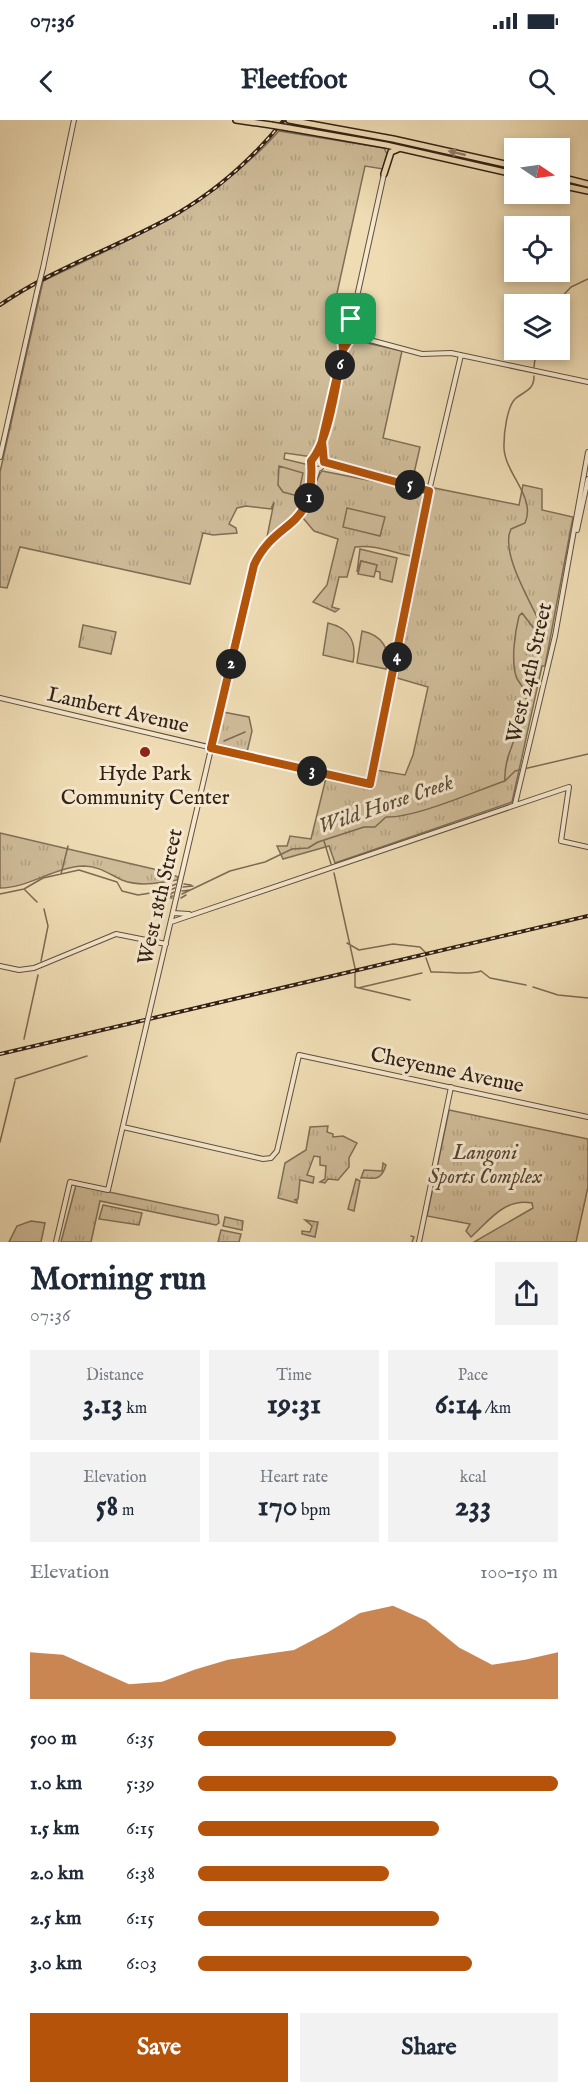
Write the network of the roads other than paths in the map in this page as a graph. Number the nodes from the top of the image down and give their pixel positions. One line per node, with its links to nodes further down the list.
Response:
1 (74, 120): 19 (street, bridge)
2 (236, 120): 4 (main road, bridge)
3 (291, 120): 6 (main road, one-way to 3)
4 (373, 142): 5 (main road); 8 (main road)
5 (408, 150): 7 (main road); 8 (main road)
6 (504, 164)
7 (504, 172)
8 (384, 174): 13 (street)
9 (570, 180): 10 (main road)
10 (588, 184)
11 (570, 187): 12 (main road)
12 (588, 191)
13 (348, 336): 14 (street); 16 (street)
14 (460, 355): 15 (street); 26 (street)
15 (588, 382)
16 (322, 441): 18 (street); 20 (street)
17 (588, 452): 27 (street, West 24th Street)
18 (316, 456): 20 (street); 21 (street, West 18th Street)
19 (0, 457)
20 (323, 460): 22 (street); 23 (street, West 18th Street)
21 (313, 467): 23 (street); 25 (street, West 18th Street)
22 (339, 468): 23 (street); 26 (street)
23 (319, 469): 25 (street, West 18th Street)
24 (588, 479): 27 (street, West 24th Street)
25 (311, 490): 29 (street, West 18th Street)
26 (429, 491): 29 (street, Lambert Avenue)
27 (572, 548): 30 (street, West 24th Street)
28 (0, 698): 29 (street, Lambert Avenue)
29 (211, 748): 32 (street, West 18th Street)
30 (515, 804): 31 (street); 33 (street)
31 (588, 847)
32 (173, 913): 33 (street); 34 (street, West 18th Street)
33 (192, 914): 34 (street)
34 (171, 922): 35 (street, West 18th Street)
35 (165, 944): 36 (street); 39 (street, West 18th Street, bridge)
36 (0, 966)
37 (451, 1087): 38 (street, Cheyenne Avenue); 39 (street, Cheyenne Avenue); 41 (street)
38 (588, 1117)
39 (123, 1127): 40 (street, West 18th Street)
40 (56, 1242)
41 (419, 1242)

